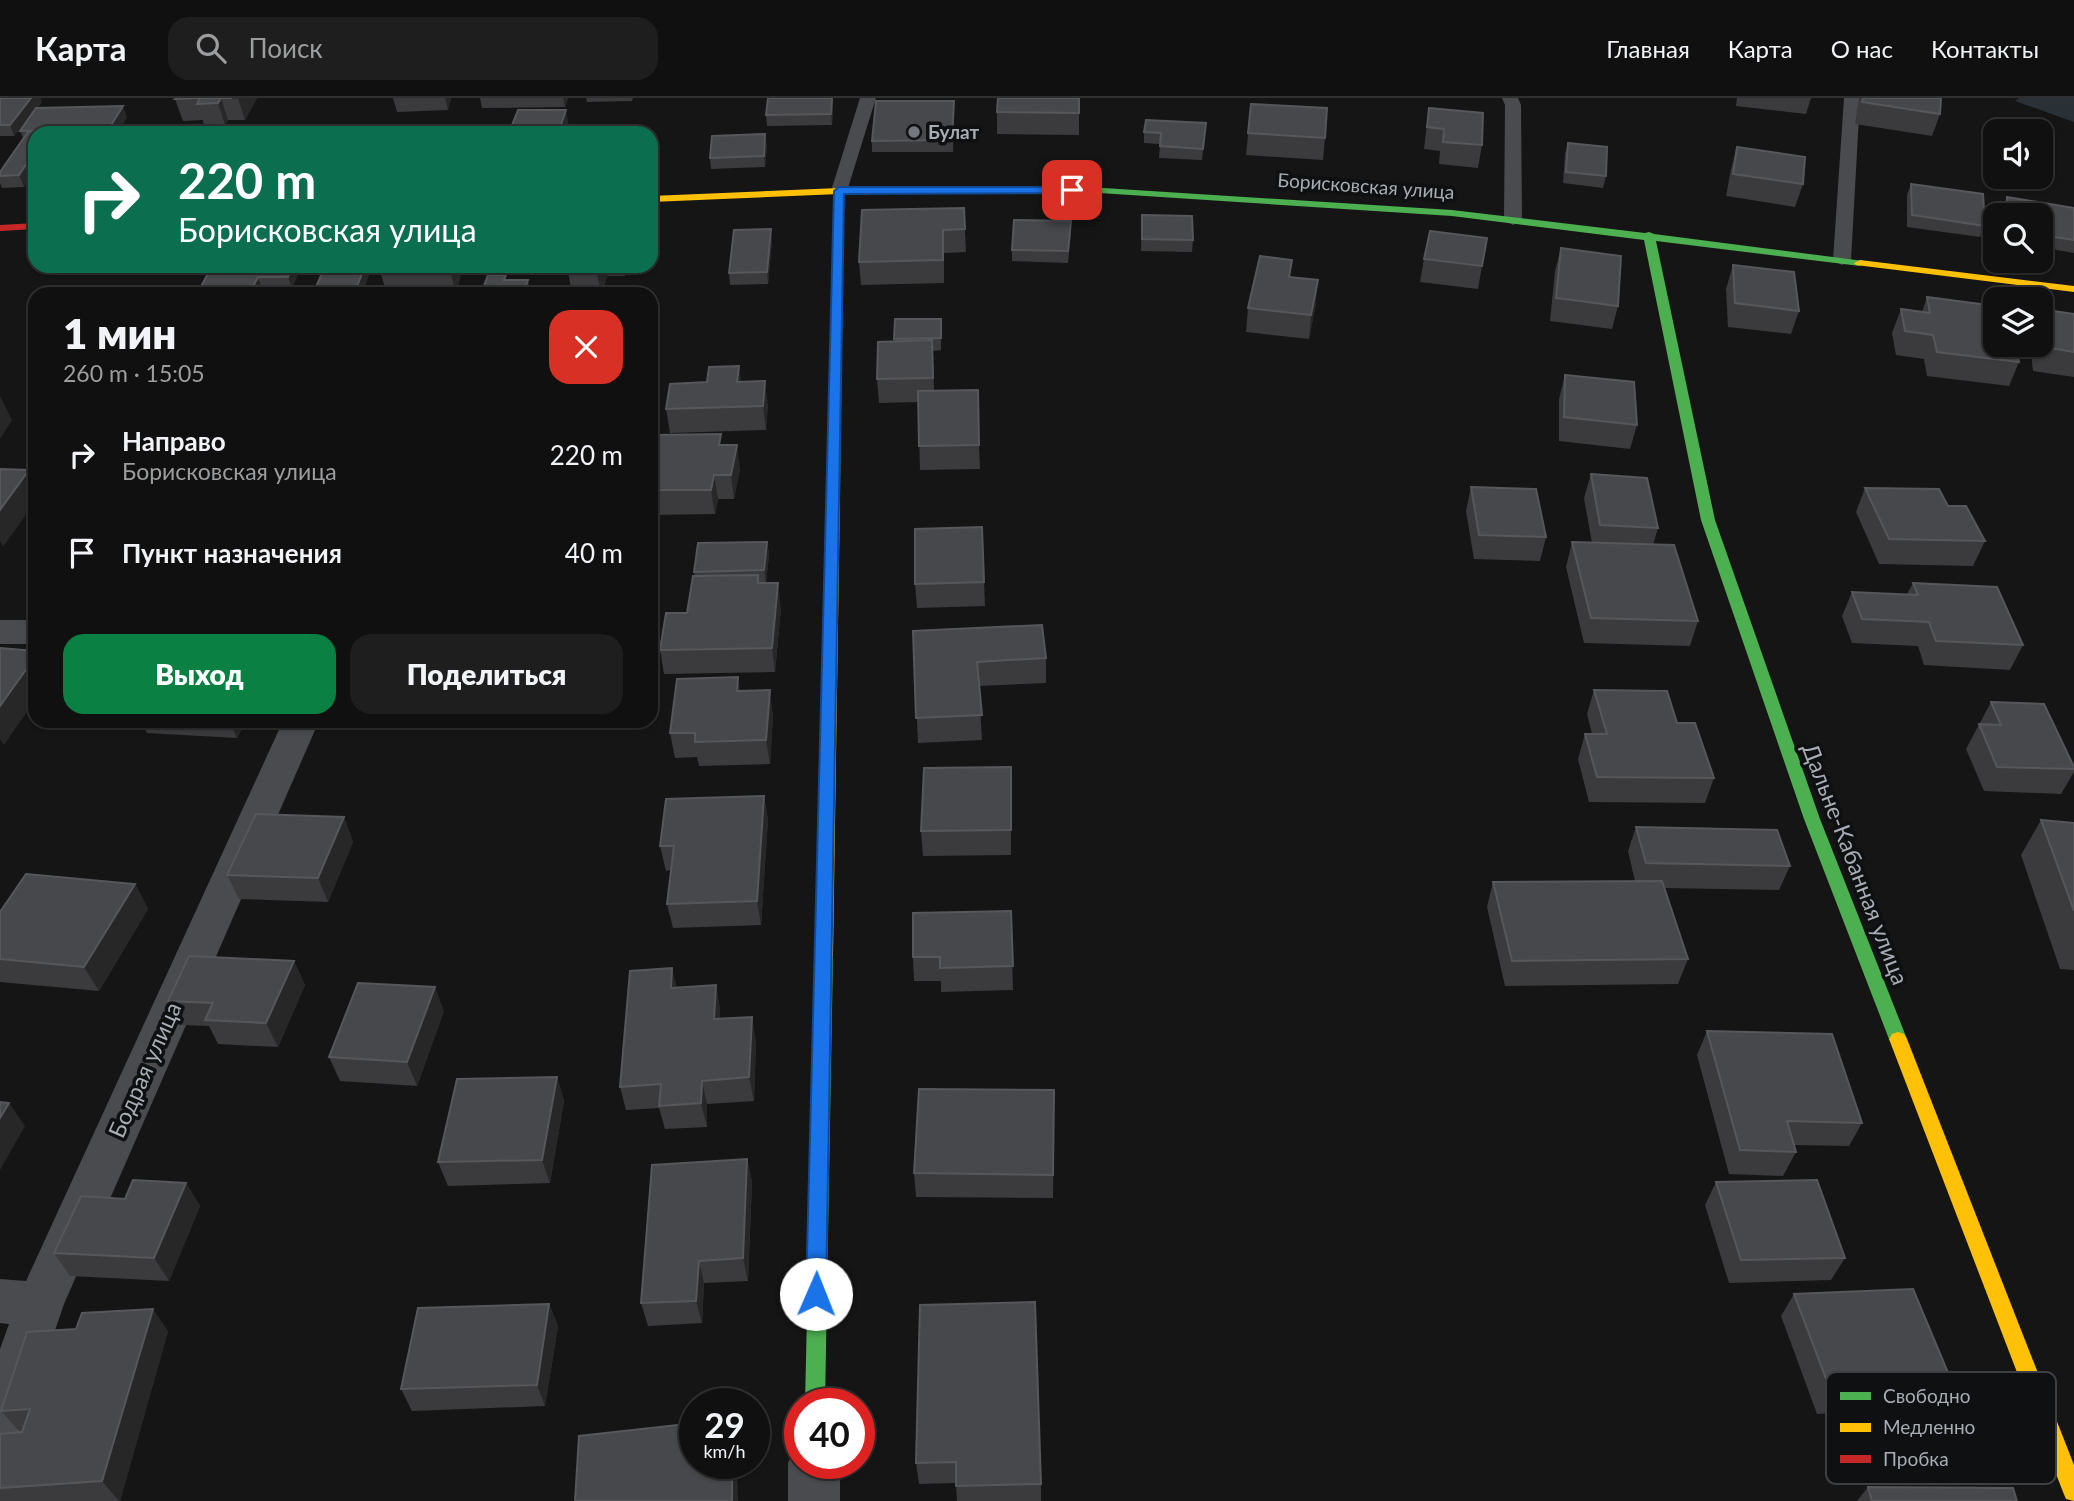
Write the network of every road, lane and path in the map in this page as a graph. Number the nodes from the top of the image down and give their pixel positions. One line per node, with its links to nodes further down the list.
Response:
1 (868, 98): 4 (lane)
2 (1510, 98): 6 (lane)
3 (1852, 98): 10 (lane)
4 (839, 191): 5 (street, Борисковская улица); 6 (street, Борисковская улица); 17 (street)
5 (658, 199)
6 (1513, 220): 9 (street, Борисковская улица)
7 (28, 226): 8 (street)
8 (0, 228)
9 (1649, 235): 10 (street, Борисковская улица); 16 (street, Дальне-Кабанная улица)
10 (1842, 260): 11 (street, Борисковская улица)
11 (2074, 289)
12 (0, 632): 13 (street)
13 (28, 632)
14 (298, 728): 15 (street, Бодрая улица)
15 (20, 1303): 18 (street, Бодрая улица)
16 (2027, 1372)
17 (815, 1388)
18 (0, 1422)
19 (2056, 1446): 21 (street, Дальне-Кабанная улица)
20 (814, 1479): 22 (street)
21 (2074, 1492)
22 (814, 1501)

